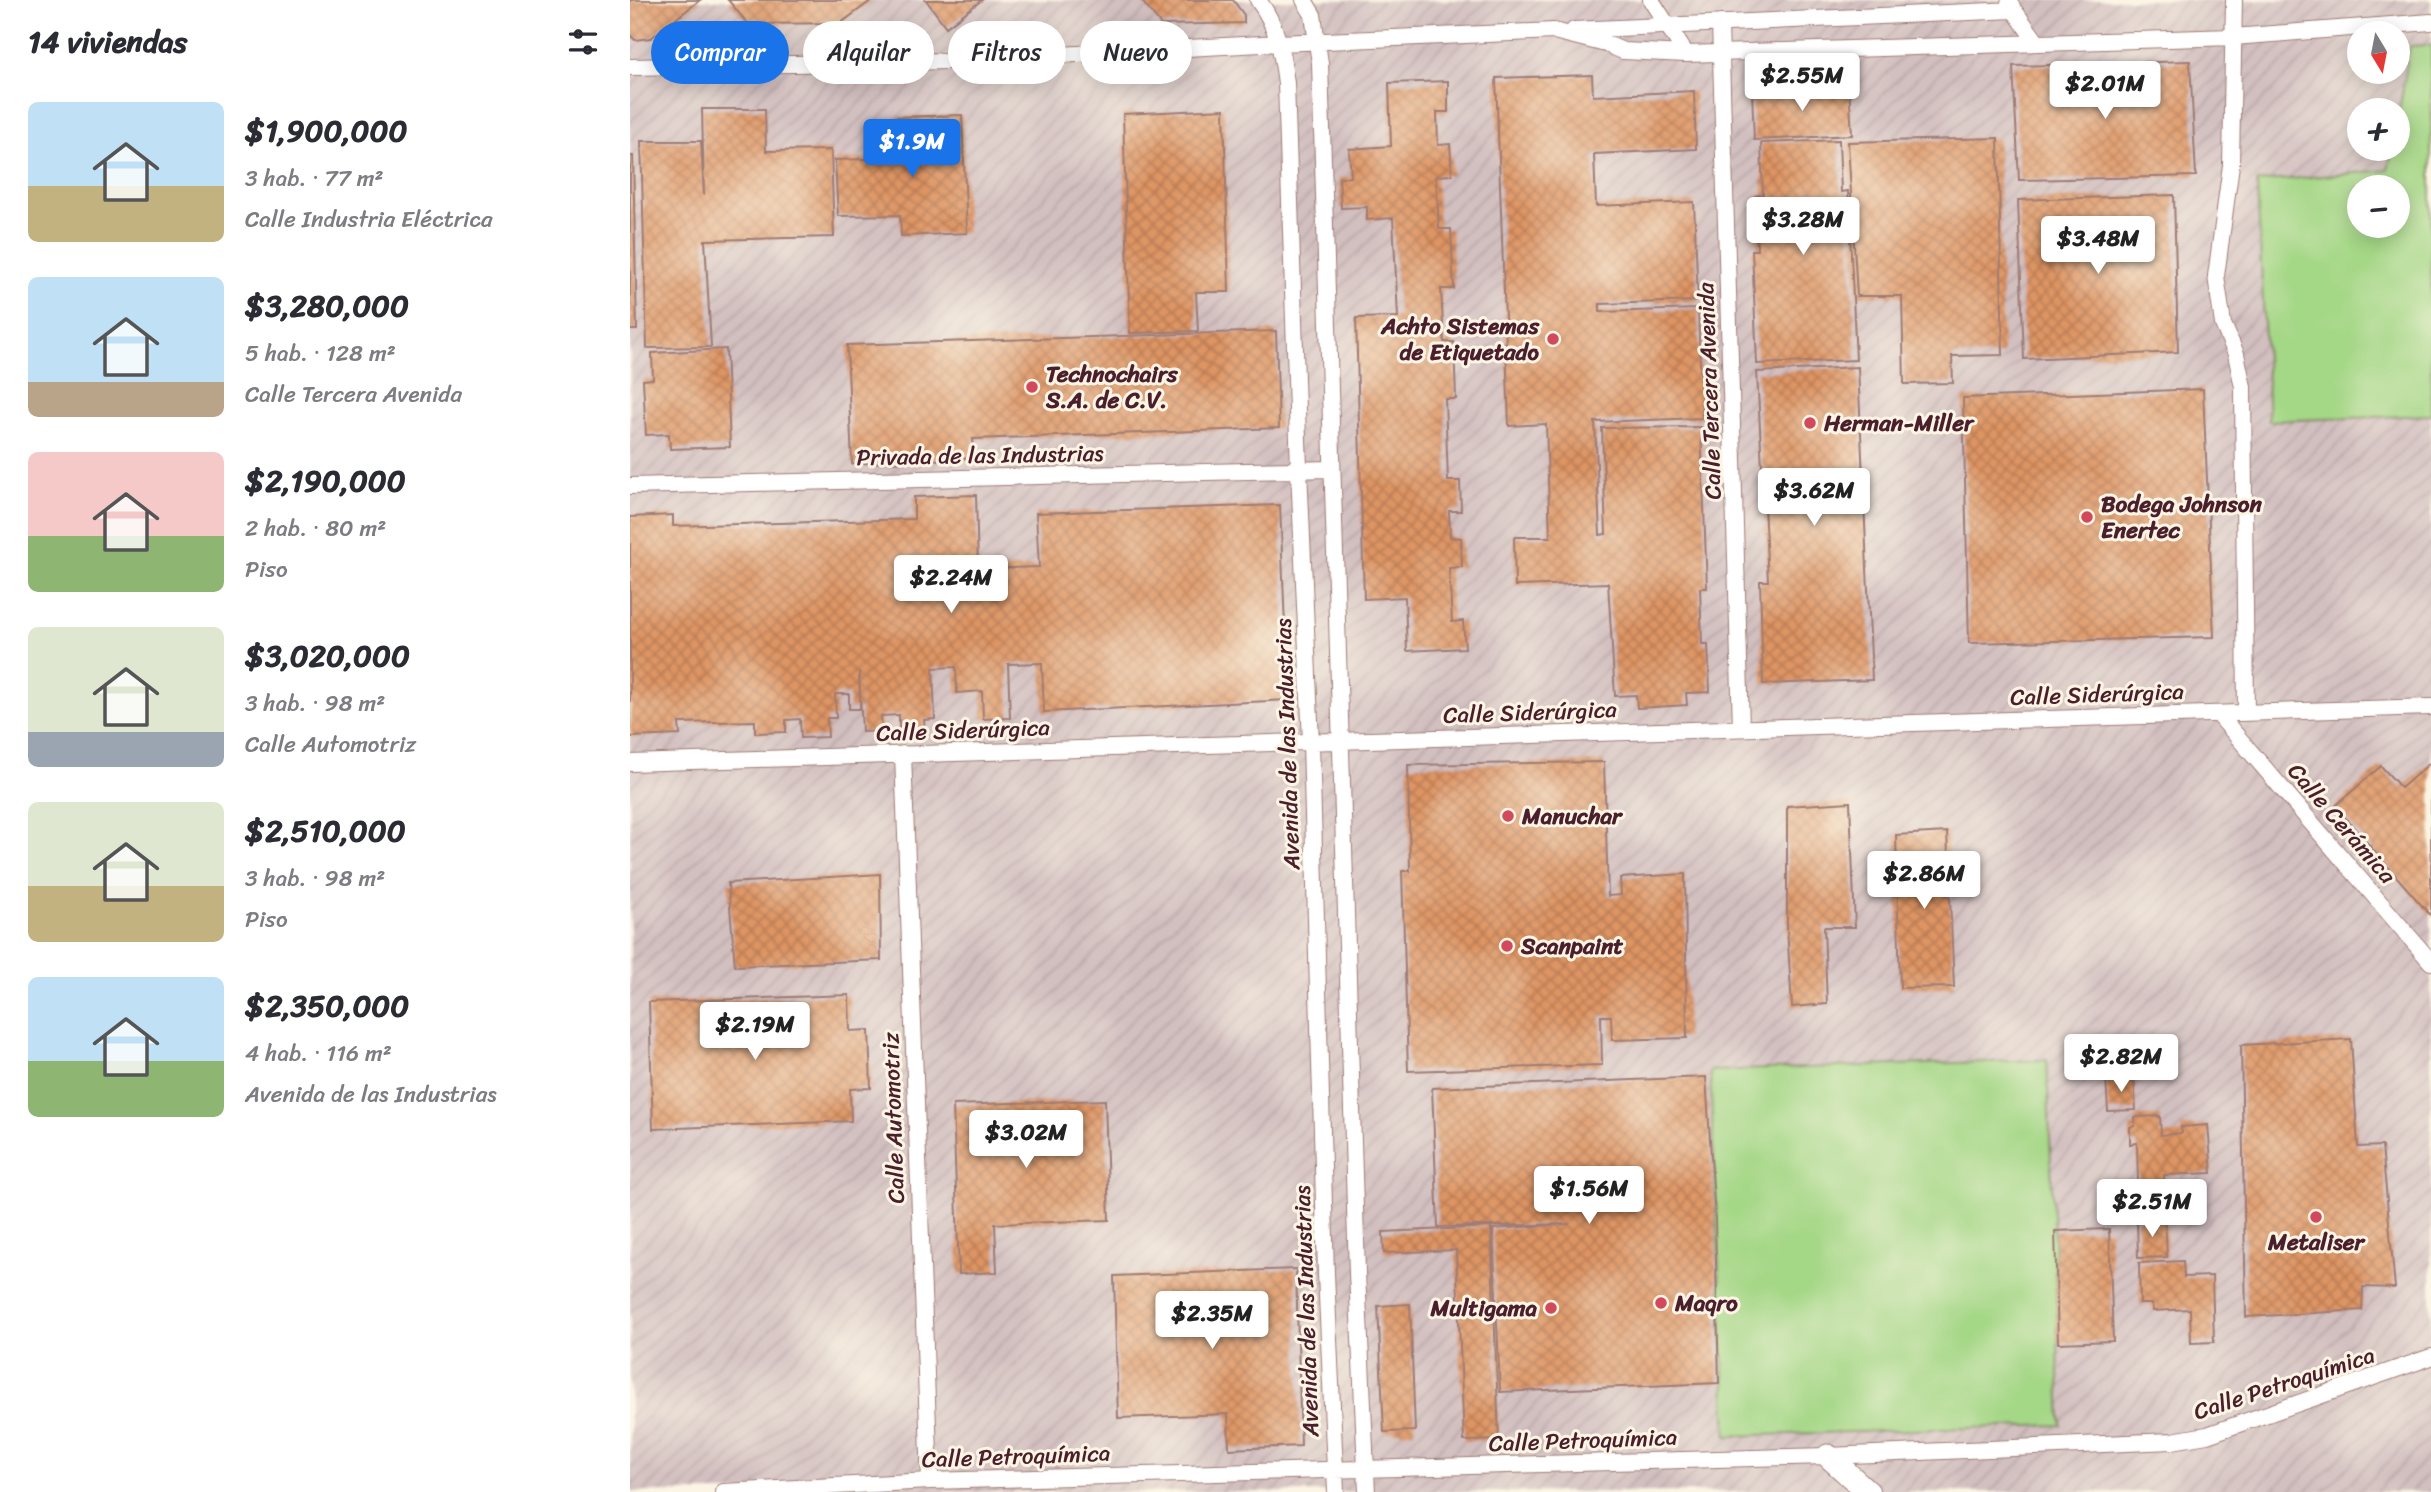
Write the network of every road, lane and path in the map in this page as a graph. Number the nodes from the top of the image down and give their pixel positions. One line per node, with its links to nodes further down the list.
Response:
1 (1258, 0): 13 (street, Avenida de las Industrias)
2 (1304, 0): 11 (street)
3 (1651, 0): 8 (street)
4 (2234, 0): 10 (street)
5 (2010, 5): 7 (street); 12 (street)
6 (2431, 22): 10 (street)
7 (1720, 23): 8 (street); 14 (street, Calle Tercera Avenida)
8 (1668, 25): 9 (street); 15 (street)
9 (1554, 31): 11 (street); 15 (street)
10 (2234, 37): 12 (street); 21 (street)
11 (1318, 41): 13 (street); 17 (street)
12 (2036, 41): 14 (street)
13 (1280, 43): 16 (street); 18 (street, Avenida de las Industrias)
14 (1722, 53): 15 (street); 23 (street, Calle Tercera Avenida)
15 (1686, 54)
16 (630, 67)
17 (1331, 469): 18 (street, Privada de las Industrias); 24 (street)
18 (1299, 470): 19 (street, Privada de las Industrias); 25 (street, Avenida de las Industrias)
19 (630, 486)
20 (2431, 707): 21 (street, Calle Siderúrgica)
21 (2246, 713): 22 (street, Calle Siderúrgica)
22 (2218, 714): 23 (street, Calle Siderúrgica); 28 (street, Calle Cerámica)
23 (1741, 727): 24 (street, Calle Siderúrgica)
24 (1342, 742): 25 (street, Calle Siderúrgica); 29 (street)
25 (1311, 743): 26 (street, Calle Siderúrgica); 30 (street, Avenida de las Industrias)
26 (903, 754): 27 (street, Calle Siderúrgica); 35 (street, Calle Automotriz)
27 (630, 763)
28 (2431, 962)
29 (1357, 1273): 30 (street); 33 (street)
30 (1326, 1274): 34 (street, Avenida de las Industrias)
31 (2431, 1357): 32 (street, Calle Petroquímica)
32 (1828, 1456): 33 (street, Calle Petroquímica); 40 (main road)
33 (1365, 1469): 34 (street, Calle Petroquímica); 39 (street)
34 (1335, 1471): 35 (street, Calle Petroquímica); 38 (street, Avenida de las Industrias)
35 (930, 1481): 37 (street, Calle Petroquímica)
36 (723, 1492): 37 (street, Calle Petroquímica)
37 (738, 1492)
38 (1336, 1492)
39 (1367, 1492)
40 (1868, 1492)

